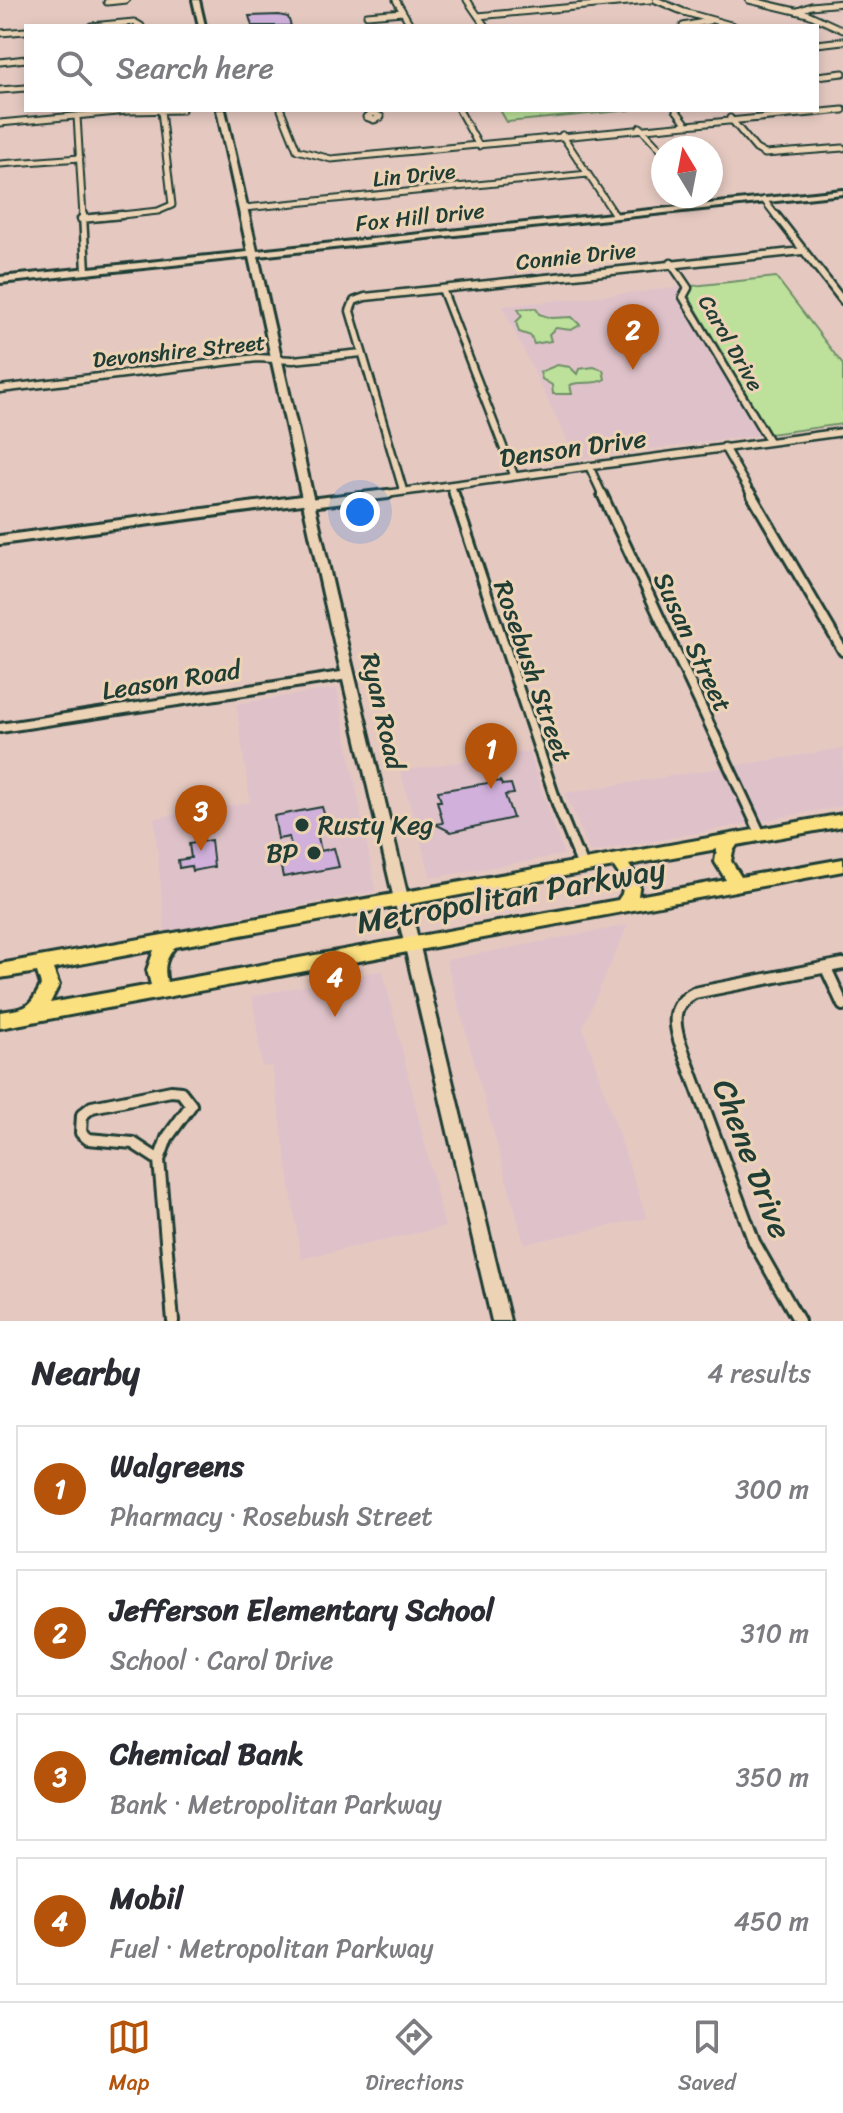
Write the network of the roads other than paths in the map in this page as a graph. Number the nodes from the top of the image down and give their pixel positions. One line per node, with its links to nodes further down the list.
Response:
1 (126, 0): 8 (street)
2 (196, 0): 15 (main road)
3 (396, 0): 11 (street)
4 (467, 0): 13 (street)
5 (650, 0): 13 (street)
6 (656, 0): 14 (street)
7 (749, 0): 10 (street)
8 (107, 2)
9 (843, 3): 10 (street)
10 (797, 11): 20 (street)
11 (403, 12): 12 (street); 16 (street)
12 (367, 15)
13 (478, 16): 17 (street)
14 (710, 20): 18 (street); 19 (street)
15 (202, 24)
16 (410, 24)
17 (484, 24)
18 (692, 24)
19 (726, 24)
20 (843, 30)
21 (24, 31): 22 (street)
22 (0, 33)
23 (843, 41): 24 (street)
24 (819, 44)
25 (24, 59): 26 (street)
26 (0, 62)
27 (843, 73): 28 (street)
28 (819, 76)
29 (24, 88): 30 (street)
30 (0, 90)
31 (843, 110): 40 (street)
32 (144, 112): 42 (street)
33 (161, 112): 58 (street)
34 (221, 112): 56 (main road, Ryan Road)
35 (282, 112): 49 (street)
36 (364, 112): 41 (street)
37 (460, 112): 49 (street)
38 (678, 112): 45 (street)
39 (815, 112): 43 (street)
40 (819, 112)
41 (376, 113)
42 (77, 116): 44 (street); 51 (street)
43 (730, 118): 45 (street); 50 (street)
44 (0, 123)
45 (686, 123): 46 (street)
46 (640, 127): 47 (street); 48 (street)
47 (562, 135): 49 (street); 53 (street)
48 (651, 139)
49 (479, 146)
50 (843, 148)
51 (80, 158): 52 (street); 58 (street)
52 (0, 164)
53 (588, 174): 56 (street, Lin Drive); 57 (street)
54 (843, 192): 55 (main road, Fox Hill Drive)
55 (764, 200): 57 (main road, Fox Hill Drive); 59 (street)
56 (244, 208): 60 (main road, Ryan Road)
57 (615, 215): 60 (main road, Fox Hill Drive)
58 (81, 219): 62 (street)
59 (802, 251): 61 (street, Connie Drive); 65 (street)
60 (254, 253): 62 (main road, Fox Hill Drive); 67 (main road, Ryan Road)
61 (671, 263): 64 (street, Connie Drive); 70 (street, Carol Drive)
62 (86, 271): 63 (main road, Fox Hill Drive)
63 (0, 280)
64 (442, 289): 66 (street, Connie Drive); 73 (street)
65 (843, 301)
66 (362, 353): 67 (street, Devonshire Street); 75 (street)
67 (277, 359): 68 (street, Devonshire Street); 76 (main road, Ryan Road)
68 (0, 389)
69 (843, 432): 70 (street, Denson Drive)
70 (769, 441): 71 (street, Denson Drive)
71 (724, 447): 72 (street, Denson Drive); 78 (street)
72 (589, 466): 73 (street, Denson Drive); 82 (street, Susan Street)
73 (514, 475): 74 (street, Denson Drive)
74 (451, 486): 75 (street, Denson Drive); 86 (street, Rosebush Street)
75 (403, 490): 76 (street, Denson Drive)
76 (309, 501): 77 (street, Denson Drive); 79 (main road, Ryan Road)
77 (0, 540)
78 (843, 651)
79 (348, 675): 80 (street, Leason Road); 88 (main road, Ryan Road)
80 (0, 728)
81 (843, 820): 82 (main road, Metropolitan Parkway)
82 (761, 835): 83 (main road, Metropolitan Parkway)
83 (731, 841): 84 (main road, Metropolitan Parkway); 87 (main road)
84 (618, 861): 86 (main road, Metropolitan Parkway); 89 (main road)
85 (843, 865): 87 (main road, Metropolitan Parkway)
86 (583, 867): 88 (main road, Metropolitan Parkway)
87 (737, 884): 89 (main road, Metropolitan Parkway)
88 (400, 899): 90 (main road, Metropolitan Parkway); 91 (main road, Ryan Road)
89 (623, 906): 91 (main road, Metropolitan Parkway)
90 (170, 941): 92 (main road, Metropolitan Parkway); 96 (main road)
91 (410, 944): 96 (main road, Metropolitan Parkway); 102 (main road, Ryan Road)
92 (42, 963): 95 (main road, Metropolitan Parkway); 98 (main road)
93 (843, 964): 94 (street)
94 (826, 968): 97 (street); 103 (street, Chene Drive)
95 (0, 971)
96 (162, 990): 98 (main road, Metropolitan Parkway)
97 (843, 1005)
98 (31, 1014): 99 (main road, Metropolitan Parkway)
99 (0, 1020)
100 (159, 1160): 100 (street); 101 (street)
101 (173, 1321)
102 (501, 1321)
103 (799, 1321)

